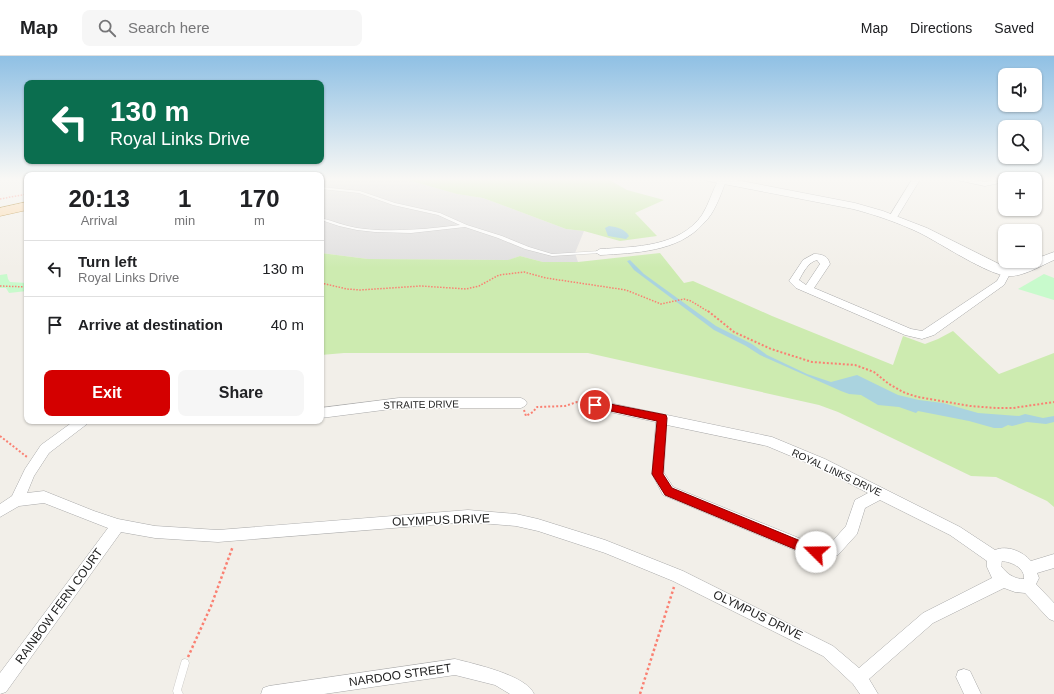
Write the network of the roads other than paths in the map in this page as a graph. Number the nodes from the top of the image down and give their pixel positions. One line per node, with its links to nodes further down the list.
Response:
1 (19, 208): 6 (main road)
2 (411, 208): 9 (lane)
3 (711, 208): 10 (street)
4 (861, 208): 7 (street)
5 (899, 208): 7 (street)
6 (0, 212)
7 (893, 217): 12 (street)
8 (324, 220): 9 (lane)
9 (465, 226): 10 (lane)
10 (600, 252)
11 (1054, 256): 12 (street)
12 (1006, 272): 13 (street)
13 (808, 290)
14 (521, 403): 16 (street, STRAITE DRIVE)
15 (595, 405): 17 (street, ROYAL LINKS DRIVE)
16 (324, 413)
17 (662, 418): 19 (street, ROYAL LINKS DRIVE); 19 (street)
18 (79, 424): 20 (street)
19 (880, 493): 23 (street, ROYAL LINKS DRIVE)
20 (17, 500): 21 (street, OLYMPUS DRIVE); 22 (street, OLYMPUS DRIVE)
21 (0, 511)
22 (118, 525): 31 (street, OLYMPUS DRIVE); 32 (street, RAINBOW FERN COURT)
23 (995, 558): 25 (street); 26 (street)
24 (1054, 561): 25 (street)
25 (1029, 568): 27 (street)
26 (1004, 580): 27 (street); 31 (street)
27 (1028, 586): 28 (street)
28 (1054, 614)
29 (185, 663): 33 (lane)
30 (964, 677): 37 (street)
31 (859, 678): 36 (street, OLYMPUS DRIVE)
32 (0, 686)
33 (179, 694)
34 (269, 694): 35 (street, NARDOO STREET)
35 (526, 694)
36 (870, 694)
37 (973, 694)

